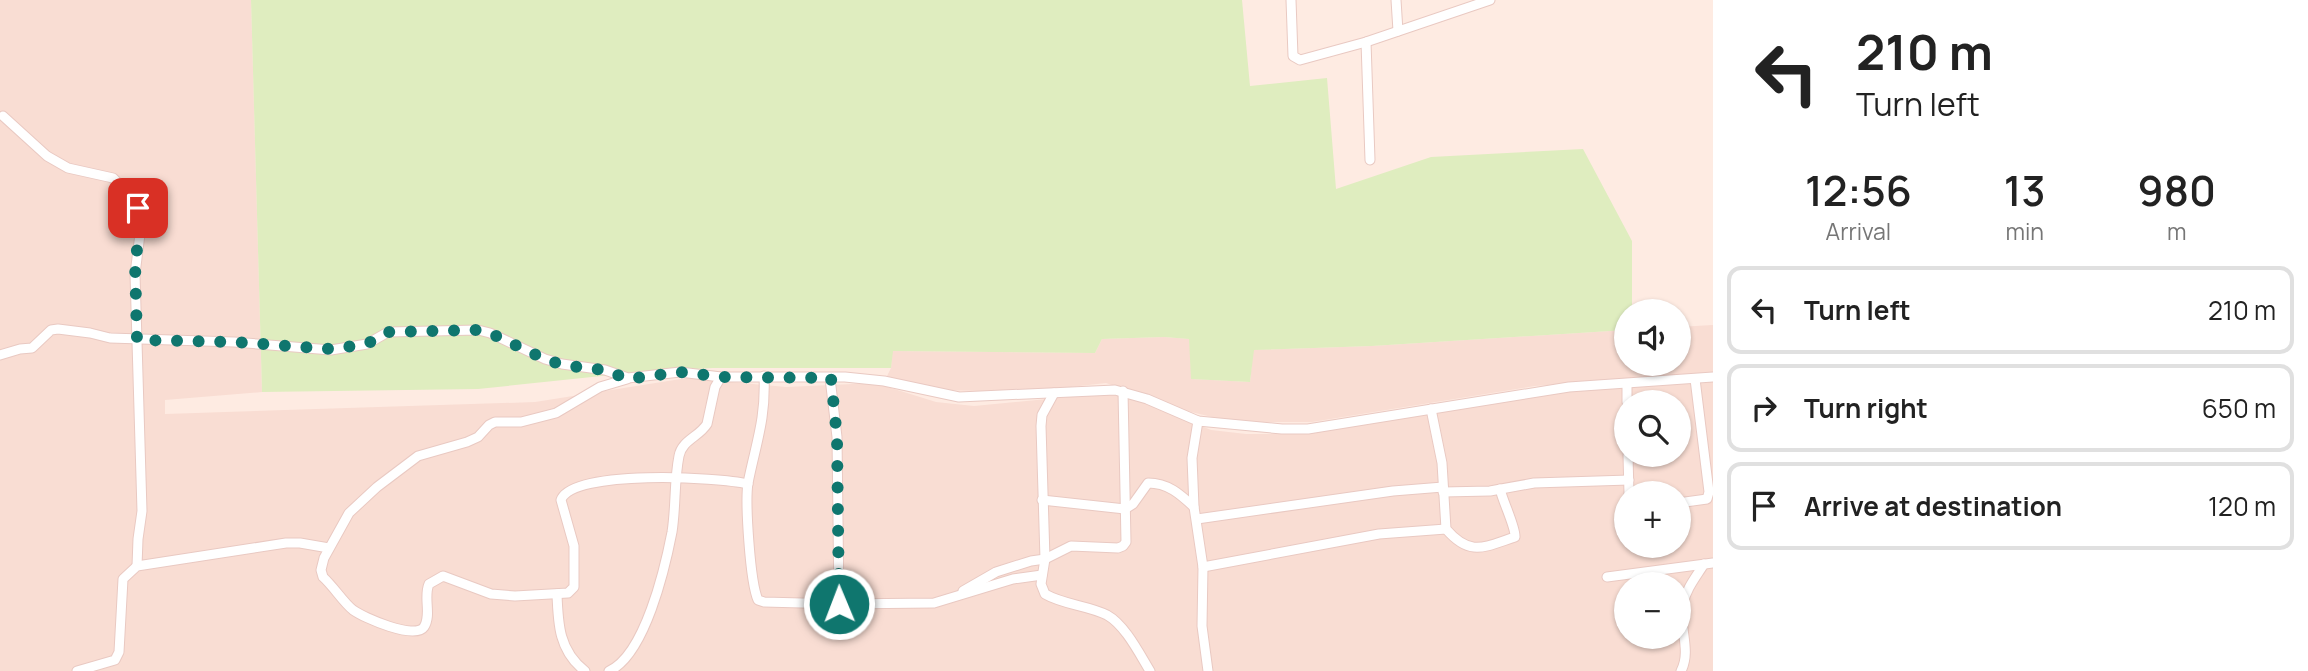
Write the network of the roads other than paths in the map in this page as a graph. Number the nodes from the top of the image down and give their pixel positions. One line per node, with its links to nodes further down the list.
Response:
1 (1291, 0): 5 (street)
2 (1396, 0): 4 (street)
3 (1490, 0): 4 (street)
4 (1398, 31): 5 (street)
5 (1366, 42): 7 (street)
6 (3, 116): 8 (street)
7 (1370, 160)
8 (137, 340): 9 (street); 14 (street); 37 (street)
9 (0, 355)
10 (764, 376): 11 (street); 13 (street); 25 (street)
11 (721, 377): 14 (street); 23 (street)
12 (1713, 377): 15 (street)
13 (831, 378): 19 (street); 43 (street)
14 (628, 379): 34 (street)
15 (1695, 379): 16 (street); 29 (street)
16 (1627, 384): 17 (street); 20 (street)
17 (1627, 390)
18 (1123, 391): 19 (street); 21 (street); 31 (street)
19 (1054, 394): 28 (street)
20 (1431, 409): 21 (street); 26 (street)
21 (1198, 421): 30 (street)
22 (1628, 467): 24 (street)
23 (677, 476): 25 (street); 41 (street); 46 (street)
24 (1629, 480): 27 (street)
25 (748, 484): 43 (street)
26 (1443, 489): 27 (street); 32 (street); 33 (street)
27 (1500, 489): 33 (street)
28 (1042, 500): 31 (street); 35 (street)
29 (1691, 501)
30 (1194, 506): 31 (street); 32 (street)
31 (1125, 509): 35 (street)
32 (1197, 519): 38 (street)
33 (1446, 529): 38 (street)
34 (328, 548): 37 (street); 41 (street)
35 (1045, 559): 39 (street); 42 (street)
36 (1709, 563): 40 (street); 49 (street)
37 (137, 566): 44 (street)
38 (1203, 567): 48 (street)
39 (1042, 575): 42 (street); 47 (street)
40 (1607, 577)
41 (558, 594): 45 (street)
42 (956, 596): 43 (street)
43 (839, 604)
44 (77, 671)
45 (584, 671)
46 (609, 671)
47 (1150, 671)
48 (1208, 671)
49 (1682, 671)

